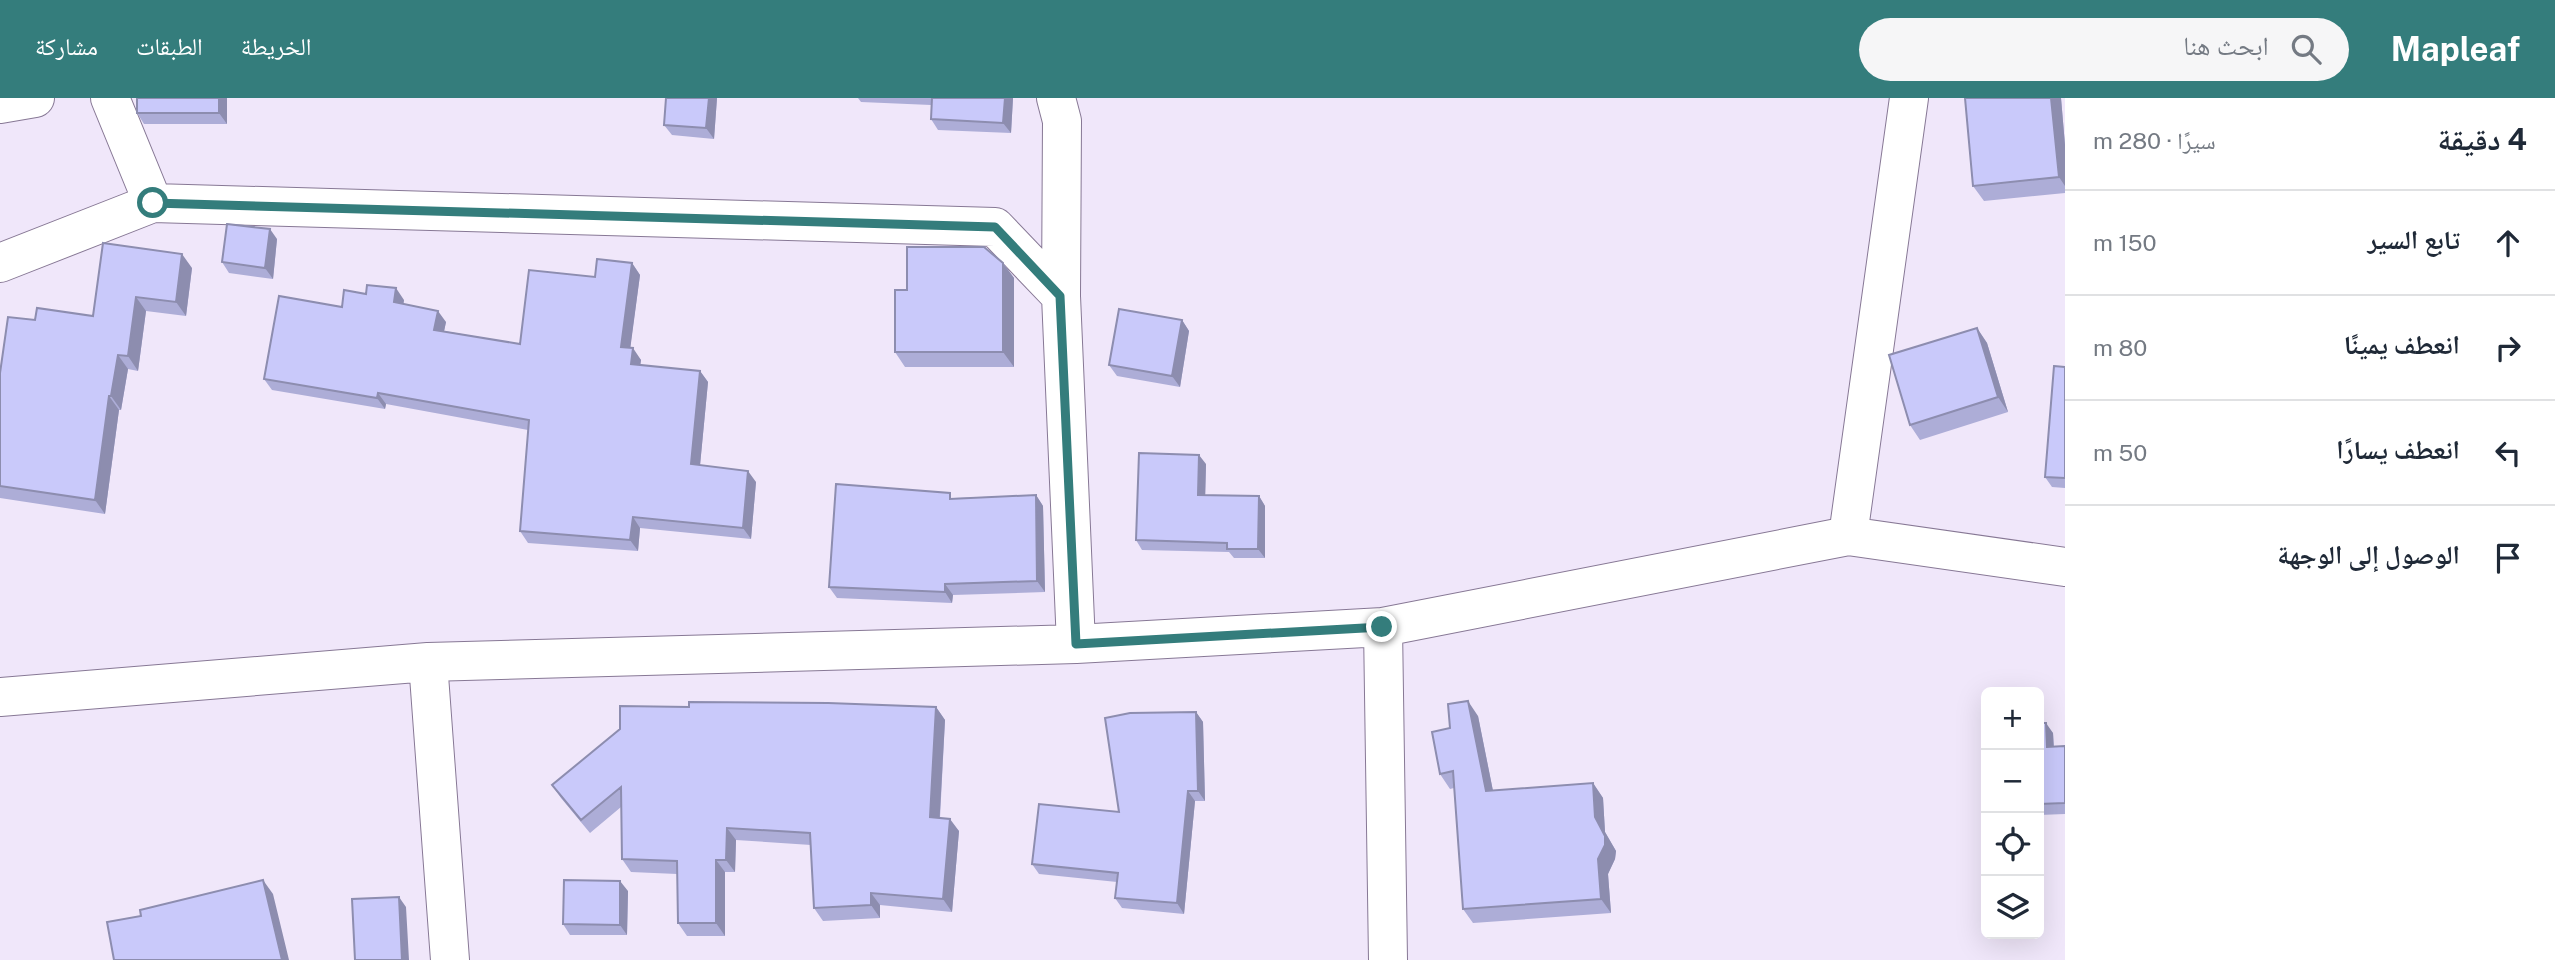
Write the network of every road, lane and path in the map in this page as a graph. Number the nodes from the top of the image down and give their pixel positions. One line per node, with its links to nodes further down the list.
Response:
1 (35, 98): 5 (street)
2 (110, 98): 6 (street)
3 (1056, 98): 8 (street)
4 (1909, 98): 9 (street)
5 (0, 104)
6 (153, 203): 7 (street); 8 (street)
7 (0, 263)
8 (1060, 296): 12 (street)
9 (1848, 536): 10 (street); 11 (street)
10 (2065, 567)
11 (1382, 627): 12 (street); 16 (street)
12 (1076, 644): 13 (street)
13 (428, 663): 14 (street); 15 (street)
14 (0, 697)
15 (450, 960)
16 (1388, 960)

